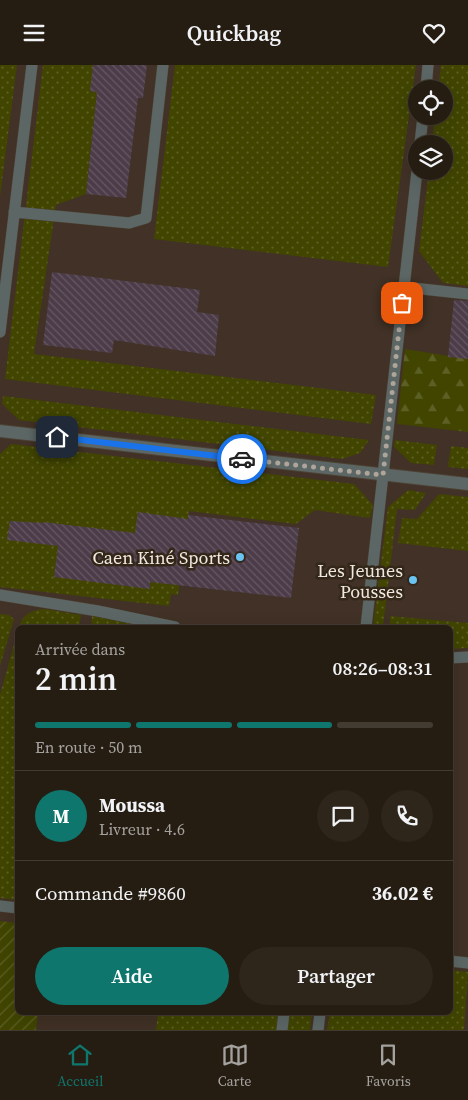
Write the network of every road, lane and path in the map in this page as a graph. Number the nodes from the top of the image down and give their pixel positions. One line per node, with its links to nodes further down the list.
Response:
1 (32, 65): 6 (lane)
2 (163, 65): 6 (lane)
3 (428, 65): 4 (lane)
4 (427, 80)
5 (416, 180): 7 (lane)
6 (14, 212): 9 (lane)
7 (404, 287): 8 (lane); 11 (lane)
8 (468, 294)
9 (0, 333)
10 (0, 431): 11 (street)
11 (383, 475): 12 (street); 15 (lane)
12 (468, 485)
13 (0, 595): 14 (lane)
14 (165, 625)
15 (366, 625)
16 (468, 657): 17 (lane)
17 (453, 658)
18 (0, 906): 19 (lane)
19 (15, 908)
20 (453, 961): 21 (lane)
21 (468, 963)
22 (284, 1015): 24 (lane)
23 (320, 1015): 25 (lane)
24 (282, 1030)
25 (318, 1030)

